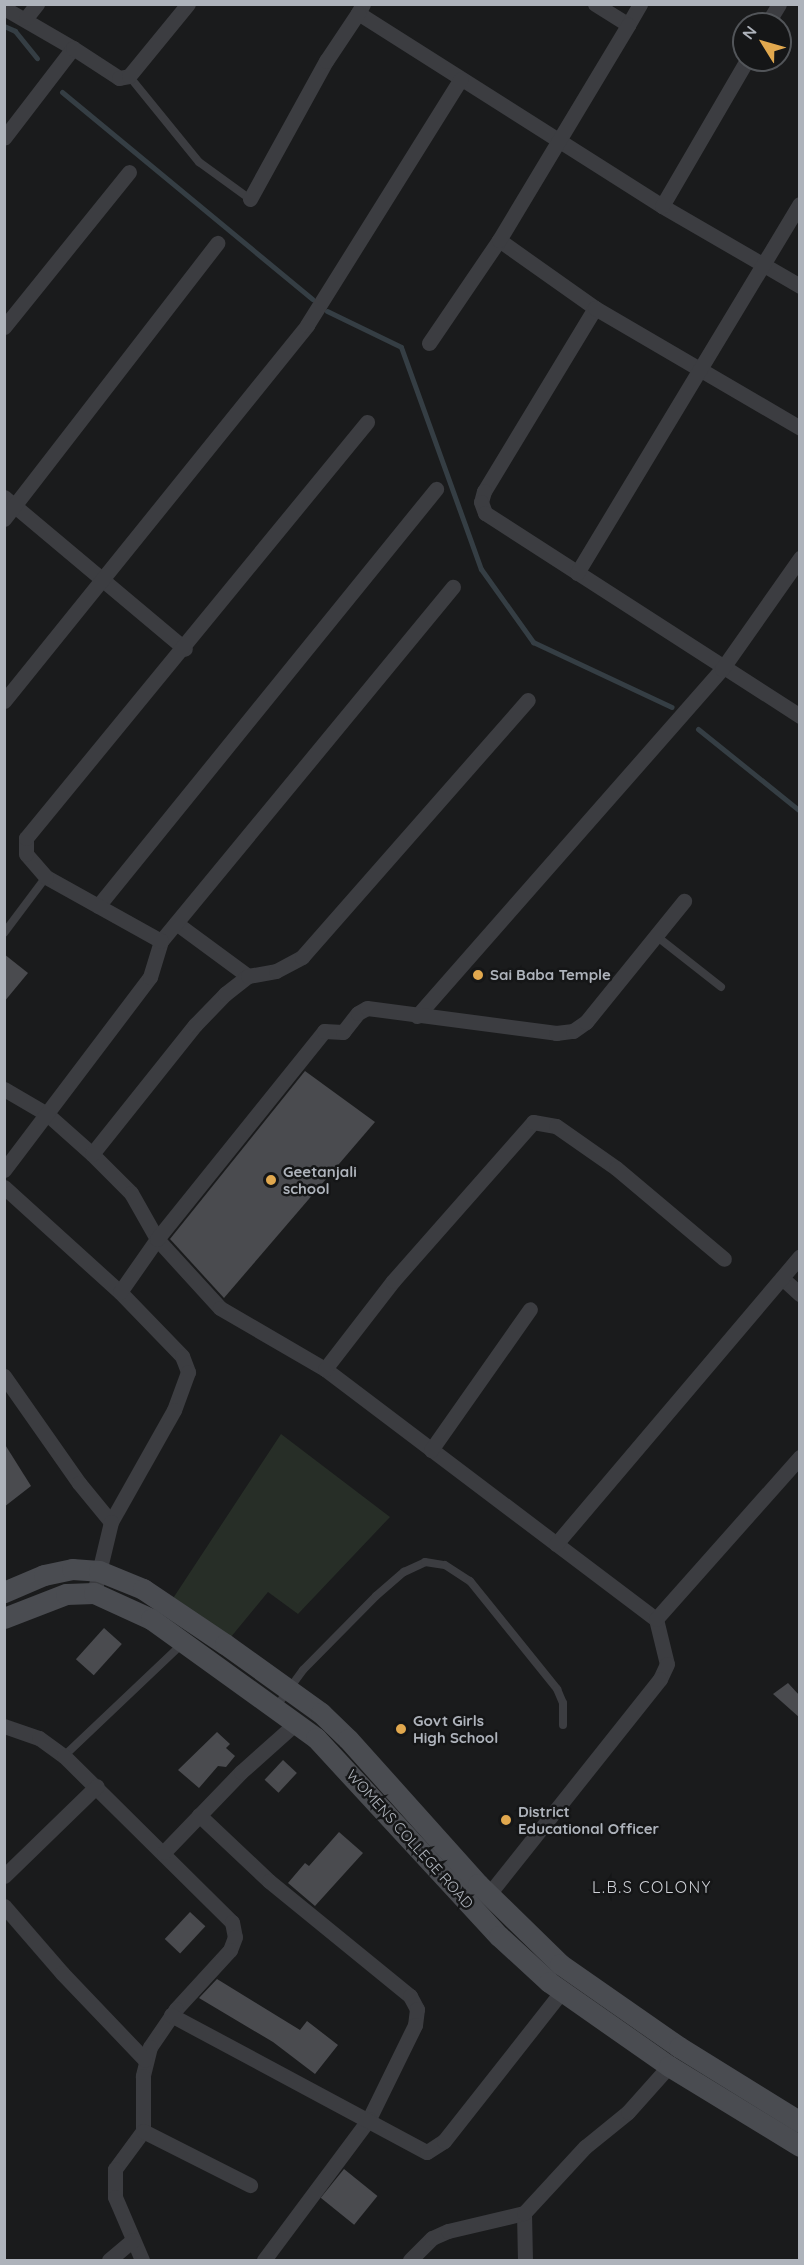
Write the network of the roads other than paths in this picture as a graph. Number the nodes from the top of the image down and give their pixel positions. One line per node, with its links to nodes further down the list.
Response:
1 (36, 4): 7 (street)
2 (188, 4): 11 (street)
3 (595, 4): 8 (street)
4 (640, 4): 8 (street)
5 (4, 8): 7 (street)
6 (360, 9): 12 (street); 16 (street)
7 (26, 18): 9 (street)
8 (628, 25): 14 (street)
9 (73, 48): 11 (street); 13 (street)
10 (740, 72): 18 (street)
11 (129, 76): 16 (lane)
12 (461, 79): 14 (street); 34 (street)
13 (4, 138)
14 (557, 140): 18 (street); 19 (street)
15 (129, 172): 24 (street)
16 (250, 199)
17 (800, 204): 21 (street)
18 (662, 206): 21 (street)
19 (499, 240): 23 (street); 25 (street)
20 (218, 243): 30 (street)
21 (764, 265): 22 (street); 26 (street)
22 (800, 286)
23 (595, 308): 26 (street); 33 (street)
24 (4, 327)
25 (429, 343)
26 (698, 371): 28 (street); 33 (street)
27 (367, 422): 36 (street)
28 (800, 428)
29 (436, 489): 43 (street)
30 (10, 501): 31 (street); 34 (street)
31 (4, 519)
32 (800, 558): 37 (street)
33 (577, 573): 37 (street)
34 (103, 580): 36 (street); 39 (street)
35 (453, 587): 44 (street)
36 (185, 649): 41 (street)
37 (722, 669): 40 (street); 50 (street)
38 (528, 700): 48 (street)
39 (4, 701)
40 (800, 716)
41 (43, 881): 43 (street); 45 (lane)
42 (684, 902): 46 (street)
43 (99, 906): 47 (street)
44 (176, 923): 47 (street); 48 (street)
45 (4, 933)
46 (657, 936): 49 (lane); 50 (street)
47 (160, 945): 52 (street)
48 (246, 977): 53 (street)
49 (721, 987)
50 (417, 1017): 56 (street)
51 (4, 1089): 52 (street)
52 (47, 1114): 53 (street); 54 (street)
53 (92, 1154): 56 (street)
54 (4, 1170)
55 (4, 1187): 60 (street)
56 (157, 1239): 60 (street); 63 (street)
57 (800, 1256): 59 (street)
58 (724, 1259): 63 (street)
59 (782, 1278): 61 (street); 68 (street)
60 (120, 1292): 67 (street)
61 (800, 1294)
62 (530, 1309): 65 (street)
63 (325, 1370): 65 (street)
64 (4, 1376): 67 (street)
65 (431, 1450): 68 (street)
66 (800, 1457): 73 (street)
67 (111, 1522): 69 (street)
68 (556, 1544): 73 (street)
69 (99, 1571): 70 (main road, WOMENS COLLEGE ROAD); 71 (street); 75 (main road, WOMENS COLLEGE ROAD)
70 (4, 1592)
71 (94, 1593): 72 (main road, WOMENS COLLEGE ROAD); 74 (main road, WOMENS COLLEGE ROAD)
72 (4, 1618)
73 (656, 1619): 85 (street)
74 (184, 1642): 76 (main road, WOMENS COLLEGE ROAD); 80 (lane)
75 (289, 1689): 76 (lane); 78 (lane); 85 (main road, WOMENS COLLEGE ROAD)
76 (275, 1708): 77 (main road, WOMENS COLLEGE ROAD)
77 (296, 1724): 82 (street); 87 (main road, WOMENS COLLEGE ROAD)
78 (563, 1725)
79 (4, 1726): 80 (street)
80 (64, 1756): 81 (street)
81 (97, 1786): 83 (street); 84 (street)
82 (199, 1815): 83 (street); 91 (street)
83 (164, 1852): 88 (street)
84 (4, 1876)
85 (489, 1894): 92 (main road, WOMENS COLLEGE ROAD)
86 (4, 1905): 89 (street)
87 (562, 1991): 90 (main road, WOMENS COLLEGE ROAD); 91 (street)
88 (171, 2015): 89 (street); 91 (street)
89 (145, 2060): 93 (street)
90 (669, 2066): 94 (main road, WOMENS COLLEGE ROAD); 96 (street)
91 (369, 2118): 100 (street)
92 (800, 2122)
93 (143, 2131): 95 (street); 97 (street)
94 (800, 2146)
95 (250, 2185)
96 (524, 2213): 101 (street); 102 (street)
97 (133, 2240): 98 (street); 99 (street)
98 (109, 2260)
99 (142, 2260)
100 (264, 2260)
101 (410, 2260)
102 (525, 2260)

